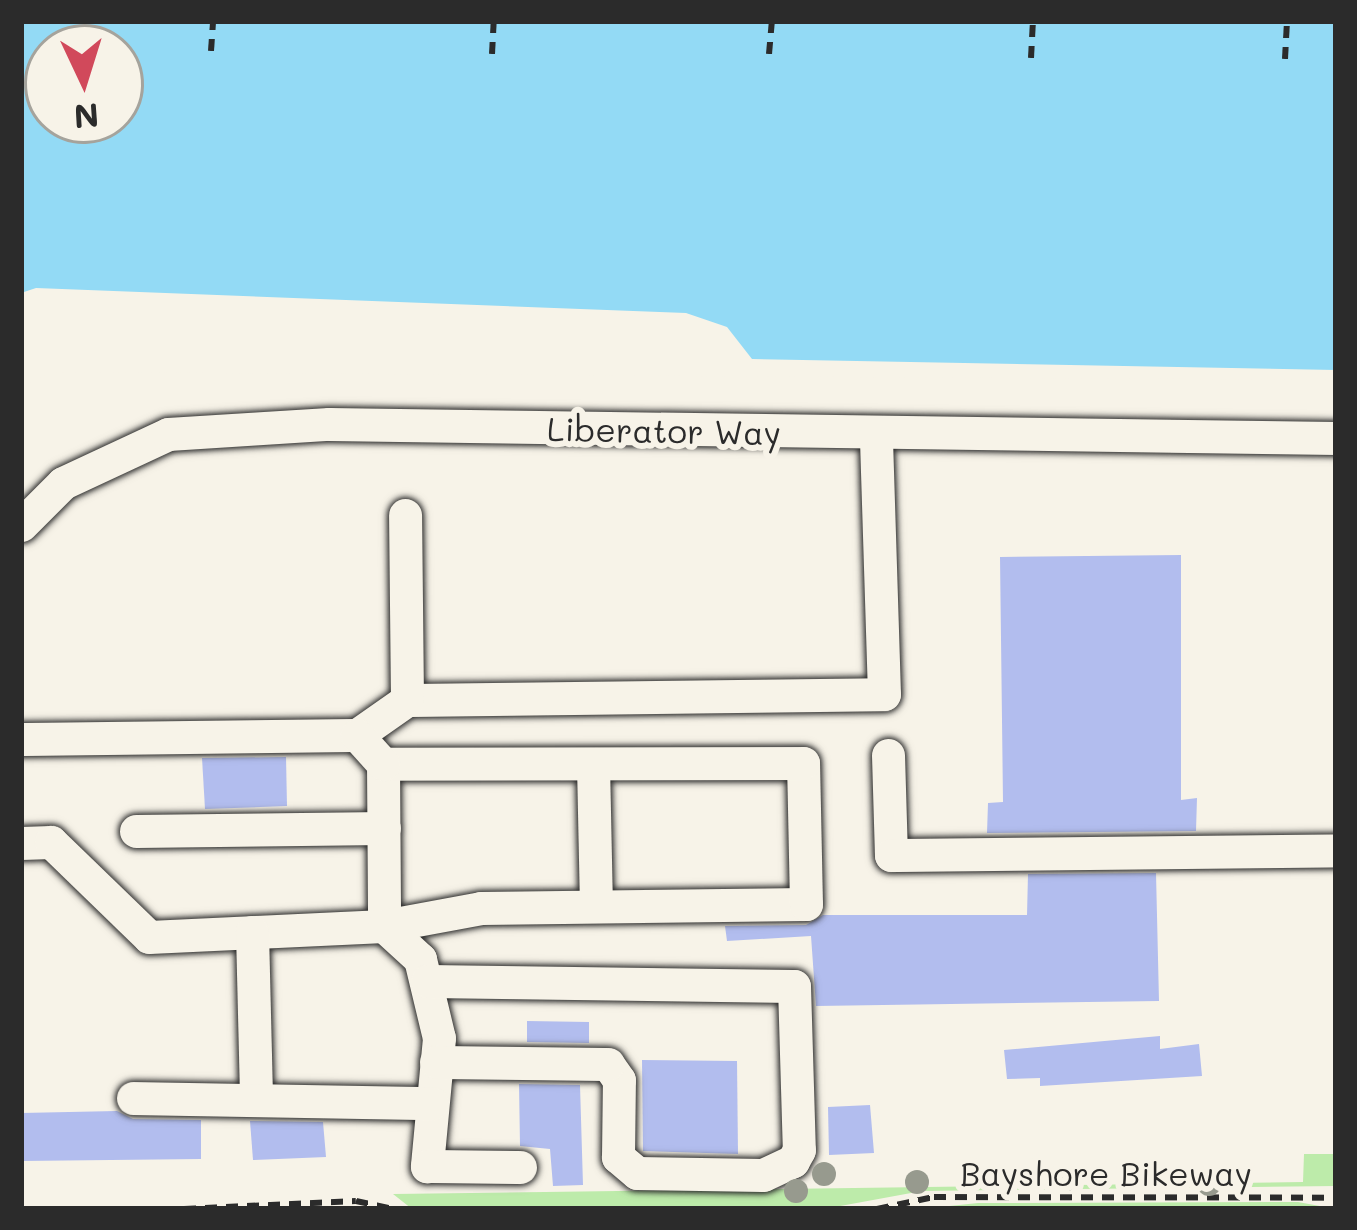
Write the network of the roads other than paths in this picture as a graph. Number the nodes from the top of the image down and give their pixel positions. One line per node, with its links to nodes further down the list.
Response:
1 (876, 433): 2 (street, Liberator Way); 4 (street, Liberator Way); 5 (street)
2 (1336, 438)
3 (405, 514): 5 (street)
4 (21, 525)
5 (407, 700): 6 (street)
6 (357, 735): 7 (street); 9 (street)
7 (21, 739)
8 (888, 754): 14 (street)
9 (383, 764): 10 (street); 11 (street)
10 (592, 764): 15 (street); 15 (street)
11 (384, 828): 12 (street); 16 (street)
12 (136, 831)
13 (21, 843): 17 (street)
14 (1336, 850)
15 (596, 906): 16 (street)
16 (384, 926): 17 (street); 18 (street)
17 (252, 932): 21 (street)
18 (428, 981): 19 (street); 19 (street)
19 (436, 1062): 22 (street)
20 (133, 1098): 21 (street)
21 (256, 1100): 22 (street)
22 (432, 1103): 23 (street)
23 (520, 1167)

